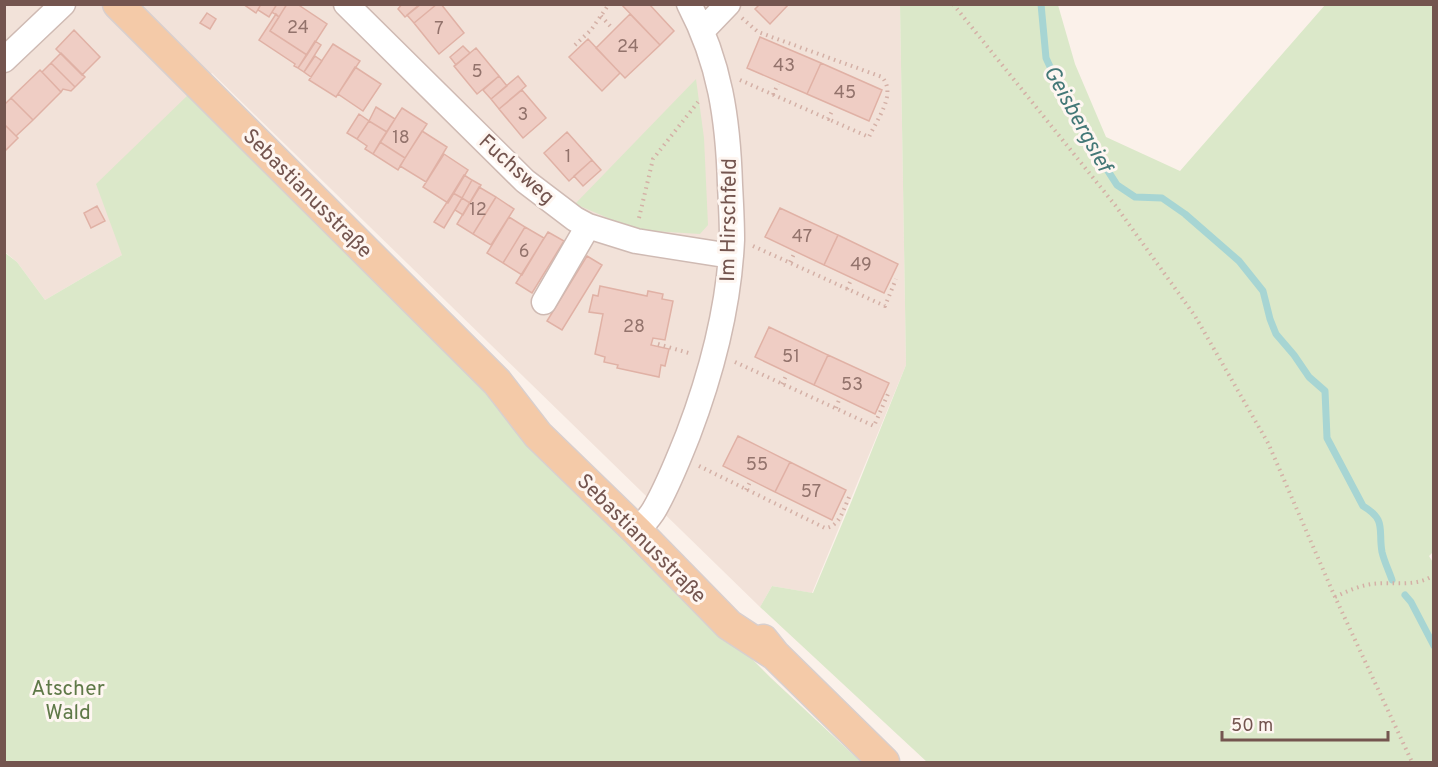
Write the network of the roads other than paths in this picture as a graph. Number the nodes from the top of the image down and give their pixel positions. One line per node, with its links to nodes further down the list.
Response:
1 (63, 4): 7 (street)
2 (118, 4): 11 (main road, Sebastianusstraße)
3 (346, 4): 8 (street, Fuchsweg)
4 (689, 4): 6 (street, Im Hirschfeld)
5 (728, 5): 6 (street)
6 (703, 30): 9 (street, Im Hirschfeld)
7 (4, 60)
8 (588, 226): 9 (street, Fuchsweg); 10 (street)
9 (731, 247): 11 (street, Im Hirschfeld)
10 (543, 302)
11 (643, 524): 12 (main road, Sebastianusstraße)
12 (884, 762)

